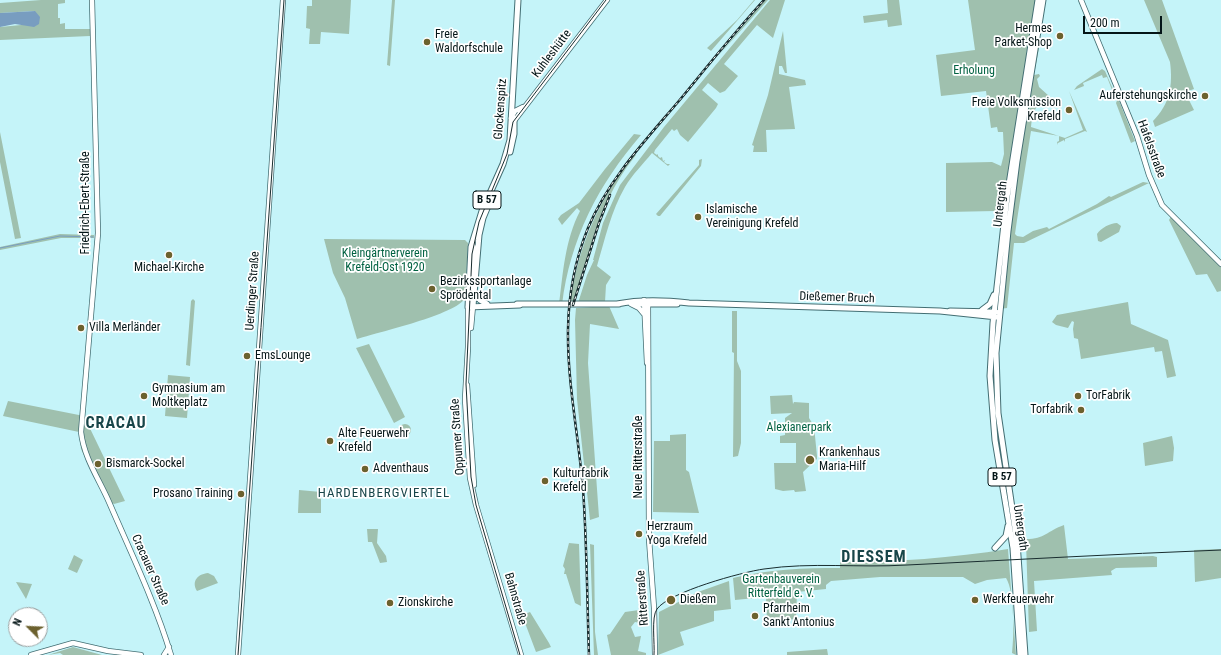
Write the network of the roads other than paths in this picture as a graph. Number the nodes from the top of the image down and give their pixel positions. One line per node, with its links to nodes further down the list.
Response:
1 (92, 0): 29 (main road, Friedrich-Ebert-Straße)
2 (283, 0): 40 (main road, Uerdinger Straße)
3 (519, 0): 9 (main road, Glockenspitz / B 57); 10 (main road, Glockenspitz / B 57)
4 (606, 0): 8 (main road, Kuhleshütte)
5 (1038, 0): 13 (main road, Untergath)
6 (1043, 0): 23 (main road, Untergath)
7 (1081, 0): 12 (main road, Hafelsstraße)
8 (524, 106): 9 (main road); 10 (main road, Kuhleshütte)
9 (514, 113): 10 (main road, Glockenspitz / B 57)
10 (512, 121): 11 (main road, Glockenspitz / B 57)
11 (476, 236): 14 (main road, Oppumer Straße / B 57); 19 (main road, B 57)
12 (1221, 264)
13 (997, 283): 21 (main road, Untergath); 23 (main road, Untergath)
14 (475, 290): 16 (main road); 19 (main road, Oppumer Straße / B 57)
15 (646, 302): 17 (main road); 18 (main road); 22 (main road, Dießemer Bruch); 24 (main road, Neue Ritterstraße); 25 (main road, Neue Ritterstraße)
16 (487, 304): 19 (main road); 20 (main road)
17 (617, 304): 18 (main road); 20 (main road)
18 (631, 304): 24 (main road)
19 (472, 305): 20 (main road); 32 (main road, Oppumer Straße)
20 (520, 305)
21 (981, 310): 22 (main road, Dießemer Bruch); 23 (main road, Dießemer Bruch)
22 (940, 312): 23 (main road, Dießemer Bruch)
23 (997, 314): 26 (main road, Untergath / B 57); 27 (main road, Untergath / B 57)
24 (644, 315): 25 (main road, Neue Ritterstraße)
25 (648, 374): 30 (main road, Neue Ritterstraße)
26 (992, 406): 27 (main road); 28 (main road, Untergath / B 57)
27 (998, 413): 44 (main road, Untergath / B 57)
28 (1006, 501): 31 (main road); 43 (main road, Untergath / B 57)
29 (112, 509): 33 (main road, Cracauer Straße)
30 (649, 539): 42 (main road, Ritterstraße)
31 (995, 548)
32 (491, 549): 41 (main road, Bahnstraße)
33 (167, 639): 34 (main road, Cracauer Straße); 39 (main road, Cracauer Straße)
34 (168, 647): 37 (main road); 38 (main road, Cracauer Straße)
35 (31, 655): 36 (main road)
36 (141, 655)
37 (164, 655)
38 (171, 655)
39 (174, 655)
40 (238, 655)
41 (521, 655)
42 (655, 655)
43 (1020, 655)
44 (1025, 655)

